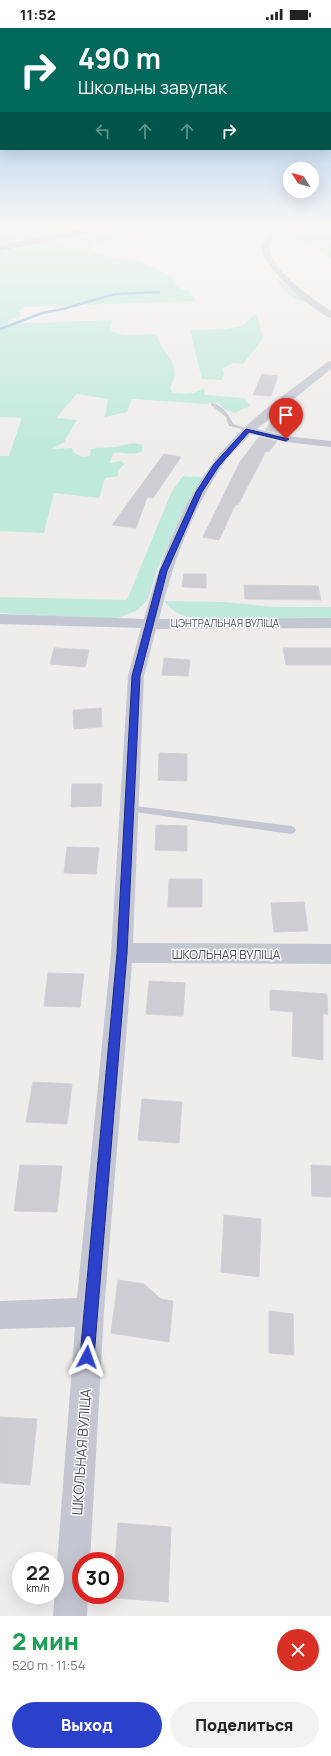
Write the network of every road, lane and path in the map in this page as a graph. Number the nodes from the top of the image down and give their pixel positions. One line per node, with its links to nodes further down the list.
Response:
1 (311, 299): 2 (street)
2 (331, 315)
3 (330, 365): 5 (street, ШКОЛЬНАЯ ВУЛІЦА)
4 (213, 404): 5 (lane)
5 (248, 430): 6 (street); 9 (street, ШКОЛЬНАЯ ВУЛІЦА)
6 (331, 444)
7 (0, 619): 9 (street, ЦЭНТРАЛЬНАЯ ВУЛІЦА)
8 (331, 623): 9 (street, ЦЭНТРАЛЬНАЯ ВУЛІЦА)
9 (151, 624): 10 (street, ШКОЛЬНАЯ ВУЛІЦА)
10 (128, 808): 11 (lane); 12 (street, ШКОЛЬНАЯ ВУЛІЦА)
11 (291, 830)
12 (122, 953): 13 (street, ШКОЛЬНАЯ ВУЛІЦА); 14 (street, ШКОЛЬНАЯ ВУЛІЦА)
13 (331, 954)
14 (90, 1312): 15 (street); 16 (street, ШКОЛЬНАЯ ВУЛІЦА)
15 (0, 1315)
16 (70, 1616)

